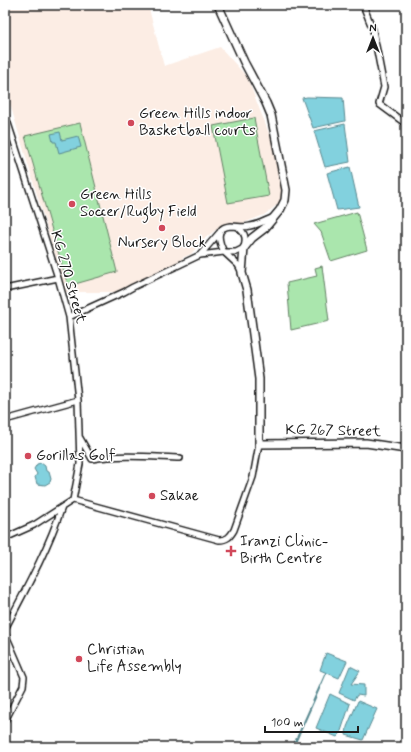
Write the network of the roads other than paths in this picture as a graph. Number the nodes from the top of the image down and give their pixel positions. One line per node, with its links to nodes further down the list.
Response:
1 (218, 5): 5 (street)
2 (364, 5): 4 (street)
3 (5, 114): 12 (street, KG 270 Street)
4 (406, 124)
5 (274, 216): 6 (street); 8 (street)
6 (239, 228): 7 (street); 8 (street)
7 (219, 233): 9 (street); 10 (street)
8 (244, 248): 9 (street); 11 (street)
9 (224, 252): 10 (street); 11 (street)
10 (200, 255): 14 (street)
11 (242, 273): 18 (street)
12 (58, 278): 13 (street); 14 (street, KG 270 Street)
13 (5, 289)
14 (69, 317): 15 (street, KG 270 Street)
15 (78, 400): 16 (street); 17 (street, KG 270 Street)
16 (5, 420)
17 (79, 436): 20 (street); 21 (street, KG 270 Street)
18 (259, 444): 19 (street, KG 267 Street); 21 (street)
19 (406, 449)
20 (180, 458)
21 (73, 500): 22 (street)
22 (62, 507): 23 (street); 24 (street)
23 (5, 538)
24 (5, 629)
25 (5, 633): 26 (street)
26 (5, 721)

